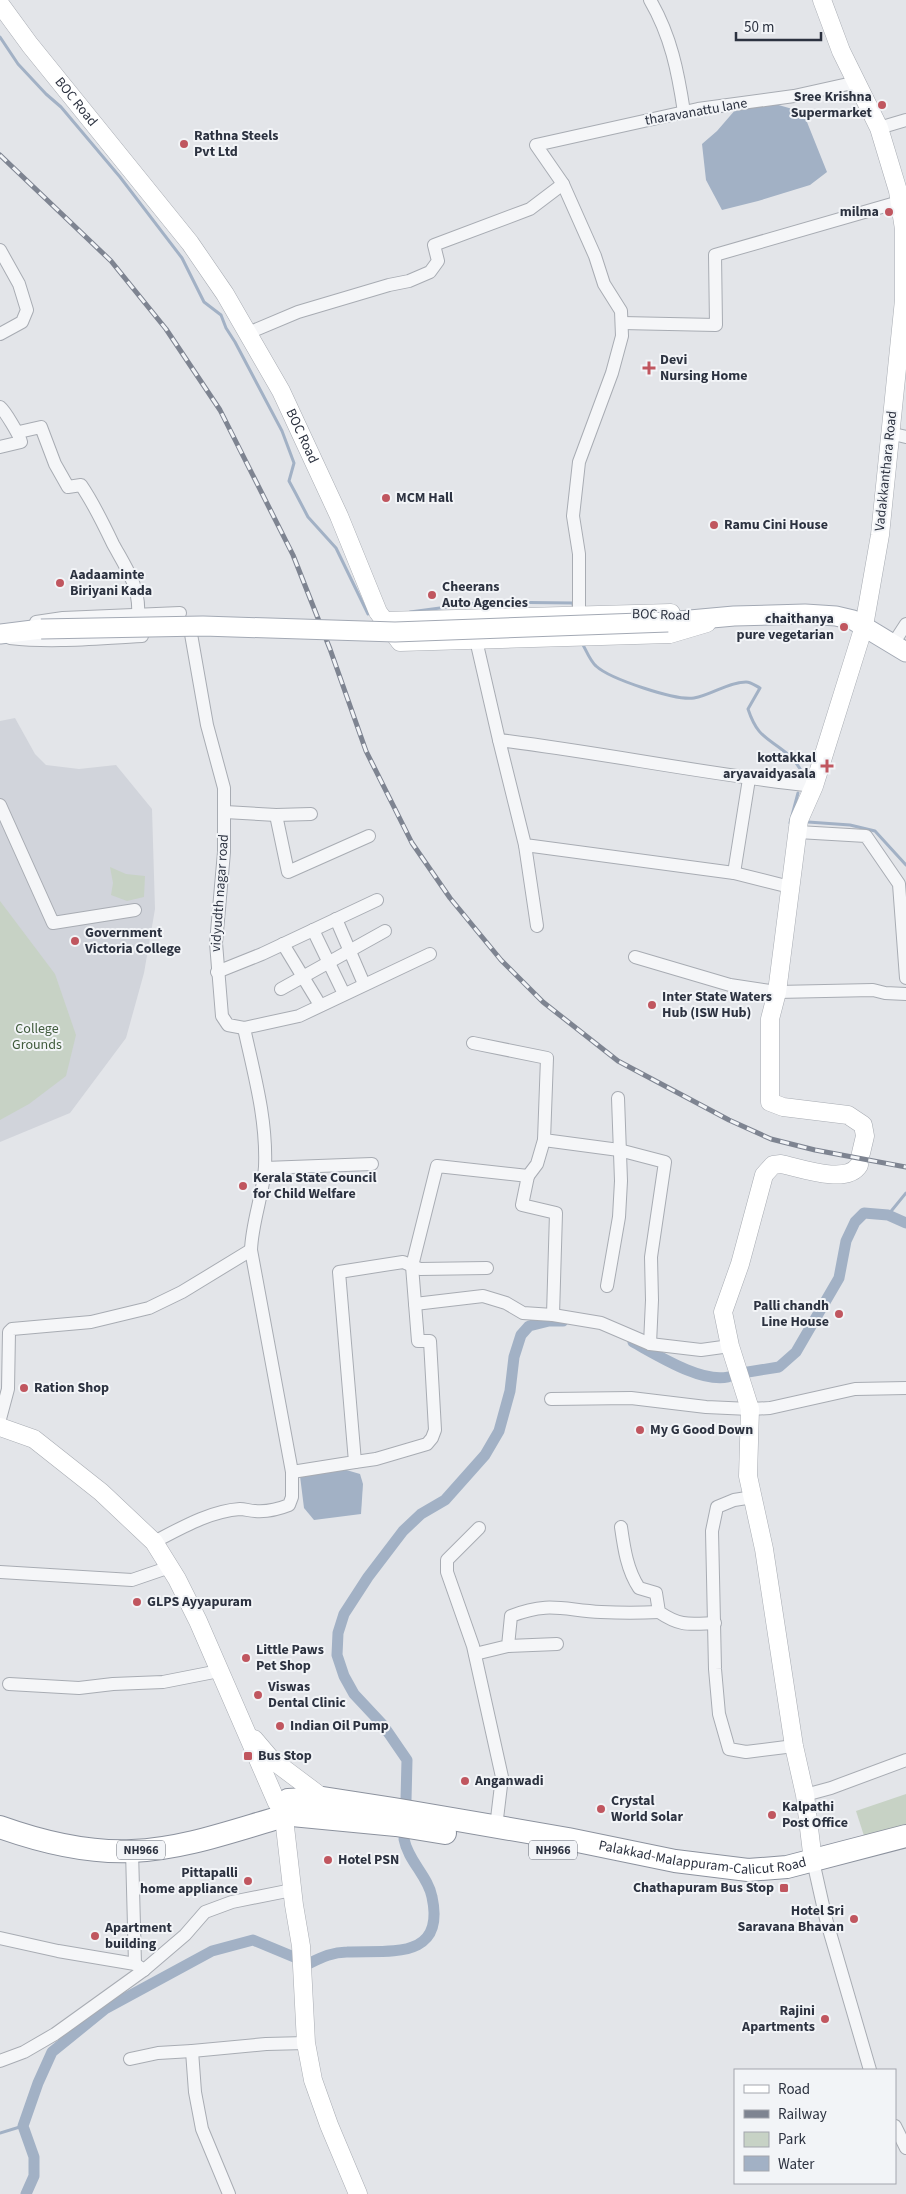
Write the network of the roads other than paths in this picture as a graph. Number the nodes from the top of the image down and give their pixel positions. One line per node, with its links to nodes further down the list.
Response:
1 (650, 0): 5 (street)
2 (822, 0): 4 (street, Vadakkanthara Road)
3 (0, 4): 12 (street, BOC Road)
4 (857, 82): 5 (street, tharavanattu lane); 7 (street, Vadakkanthara Road)
5 (684, 112): 8 (street, tharavanattu lane)
6 (906, 120): 7 (street)
7 (879, 128): 9 (street, Vadakkanthara Road)
8 (563, 184): 11 (street); 12 (street)
9 (901, 194): 11 (street); 16 (street, Vadakkanthara Road)
10 (0, 250): 13 (street)
11 (622, 323): 20 (street)
12 (248, 333): 23 (street, BOC Road)
13 (0, 334)
14 (0, 407): 15 (street)
15 (19, 432): 17 (street); 18 (street)
16 (898, 435): 25 (street, Vadakkanthara Road)
17 (0, 447)
18 (138, 613): 19 (street); 26 (street)
19 (180, 613)
20 (579, 615): 22 (street, BOC Road); 23 (street, BOC Road)
21 (734, 616): 22 (main road); 25 (main road); 29 (street)
22 (709, 618): 26 (main road, bridge)
23 (384, 621): 29 (street)
24 (906, 624): 30 (street)
25 (864, 626): 30 (main road); 33 (street, Vadakkanthara Road)
26 (0, 634): 27 (street)
27 (191, 634): 28 (street); 35 (street, vidyudth nagar road)
28 (266, 634)
29 (476, 640): 31 (street)
30 (899, 648)
31 (500, 740): 32 (street); 40 (street)
32 (749, 779): 33 (street); 41 (street)
33 (814, 786): 38 (street, Vadakkanthara Road)
34 (0, 805): 44 (street)
35 (225, 812): 37 (street); 54 (street, vidyudth nagar road)
36 (311, 814): 37 (street)
37 (276, 815): 39 (street)
38 (798, 832): 42 (street, Vadakkanthara Road); 56 (street)
39 (369, 836)
40 (525, 845): 41 (street); 46 (street)
41 (734, 874): 42 (street)
42 (790, 888): 59 (street, Vadakkanthara Road)
43 (376, 900): 45 (street)
44 (135, 910)
45 (336, 919): 47 (street); 50 (street)
46 (537, 926)
47 (313, 930): 49 (street); 53 (street)
48 (385, 931): 50 (street)
49 (283, 944): 54 (street); 55 (street)
50 (350, 950): 53 (street); 57 (street)
51 (430, 954): 57 (street)
52 (635, 957): 59 (street)
53 (328, 962): 55 (street); 60 (street)
54 (217, 972): 63 (street, vidyudth nagar road)
55 (302, 976): 58 (street); 62 (street)
56 (906, 978)
57 (364, 984): 60 (street)
58 (281, 989)
59 (776, 992): 61 (street); 78 (street, Vadakkanthara Road)
60 (344, 994): 62 (street)
61 (906, 994)
62 (320, 1005): 63 (street)
63 (244, 1028): 69 (street)
64 (474, 1043): 66 (street)
65 (618, 1098): 67 (street)
66 (544, 1140): 67 (street); 70 (street)
67 (619, 1150): 74 (street); 77 (street)
68 (372, 1164): 69 (street)
69 (264, 1168): 71 (street)
70 (528, 1176): 72 (street); 76 (street)
71 (252, 1250): 82 (street); 85 (street)
72 (412, 1266): 73 (street); 75 (street); 84 (street)
73 (486, 1268)
74 (607, 1286)
75 (415, 1304): 76 (street); 84 (street)
76 (553, 1315): 77 (street)
77 (650, 1344): 78 (street)
78 (730, 1346): 81 (street)
79 (906, 1388): 81 (street)
80 (550, 1399): 81 (street)
81 (750, 1409): 86 (street)
82 (0, 1419)
83 (0, 1426): 89 (street)
84 (355, 1462): 85 (street)
85 (292, 1472): 89 (street)
86 (753, 1497): 93 (street); 100 (street)
87 (621, 1527): 92 (street)
88 (479, 1528): 96 (street)
89 (154, 1542): 90 (street)
90 (170, 1567): 91 (street); 97 (street)
91 (0, 1572)
92 (659, 1612): 93 (street); 95 (street)
93 (715, 1623): 100 (street)
94 (557, 1644): 95 (street)
95 (508, 1646): 96 (street)
96 (475, 1654): 107 (street)
97 (219, 1671): 98 (street); 99 (street)
98 (9, 1684)
99 (242, 1726): 103 (street); 104 (street)
100 (794, 1746): 102 (street)
101 (906, 1760): 102 (street)
102 (805, 1795): 111 (street)
103 (323, 1798): 104 (highway, Palakkad-Malappuram-Calicut Road / NH966); 107 (highway, Palakkad-Malappuram-Calicut Road / NH966)
104 (283, 1810): 105 (highway, Palakkad-Malappuram-Calicut Road / NH966); 110 (highway, Palakkad-Malappuram-Calicut Road / NH966); 111 (highway, Palakkad-Malappuram-Calicut Road / NH966); 112 (street)
105 (0, 1814)
106 (0, 1827): 110 (highway, Palakkad-Malappuram-Calicut Road / NH966)
107 (496, 1827): 111 (highway, Palakkad-Malappuram-Calicut Road / NH966)
108 (906, 1836): 111 (highway, Palakkad-Malappuram-Calicut Road / NH966)
109 (906, 1843): 111 (highway, Palakkad-Malappuram-Calicut Road / NH966)
110 (132, 1851): 114 (street)
111 (814, 1865): 119 (street)
112 (292, 1890): 114 (street); 115 (street)
113 (0, 1938): 114 (street)
114 (140, 1967): 118 (street)
115 (306, 2043): 116 (street); 123 (street)
116 (192, 2051): 117 (street); 122 (street)
117 (130, 2059)
118 (0, 2061)
119 (870, 2069)
120 (896, 2128): 121 (street)
121 (906, 2147)
122 (229, 2194)
123 (358, 2194)

